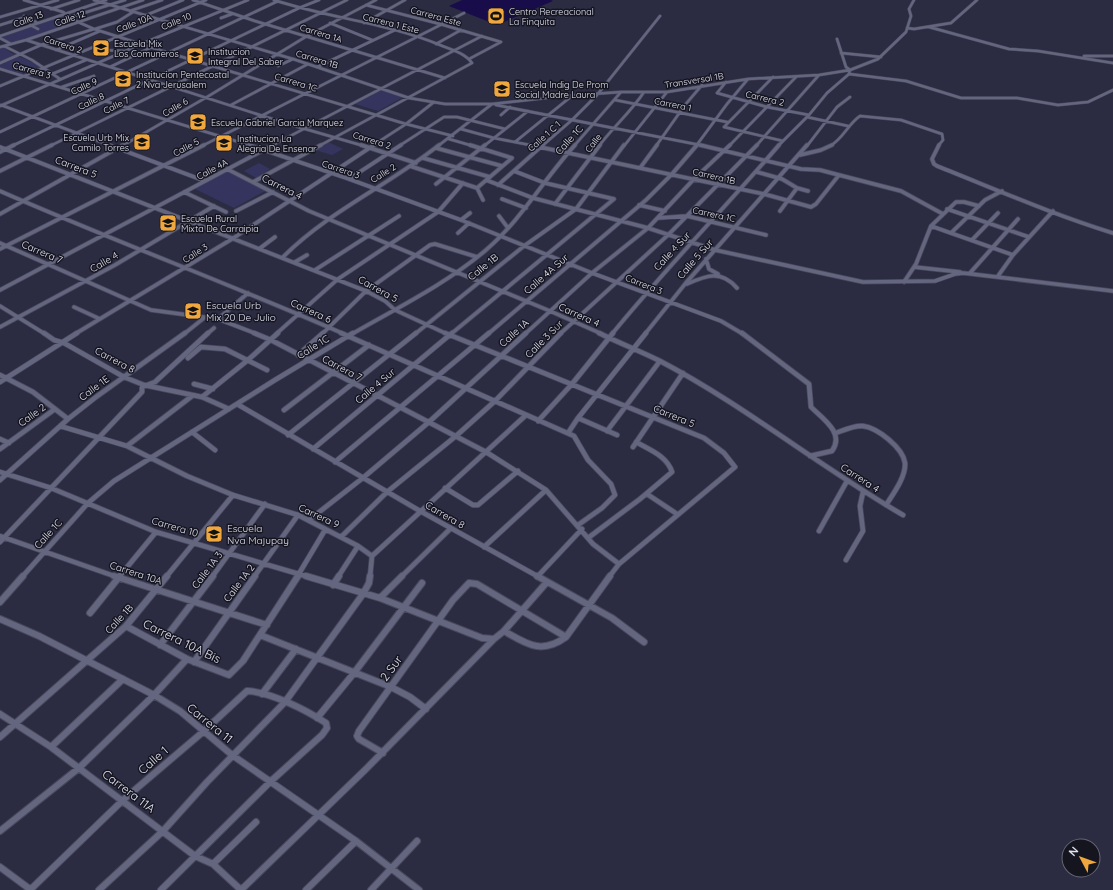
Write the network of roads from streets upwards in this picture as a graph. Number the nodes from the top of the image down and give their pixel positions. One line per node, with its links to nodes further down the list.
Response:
1 (24, 0): 23 (street, Carrera 1C)
2 (35, 0): 23 (street)
3 (58, 0): 25 (street)
4 (79, 0): 30 (street)
5 (94, 0): 21 (street, Carrera 1B)
6 (106, 0): 21 (street, Calle 13)
7 (125, 0): 26 (street)
8 (143, 0): 28 (street, Calle 12)
9 (159, 0): 34 (street)
10 (183, 0): 39 (street)
11 (193, 0): 24 (street, Carrera 1A)
12 (206, 0): 24 (street, Calle 10A)
13 (248, 0): 31 (street, Calle 10)
14 (274, 0): 22 (street, Carrera 1 Este)
15 (319, 0): 29 (street, Calle 8)
16 (347, 0): 37 (street, Calle 7)
17 (376, 0): 27 (street, Calle 6)
18 (405, 0): 32 (street)
19 (914, 0): 58 (street)
20 (977, 0): 57 (street)
21 (99, 1): 26 (street, Carrera 1B); 36 (street, Calle 13)
22 (280, 1): 29 (street, Carrera 1 Este); 43 (street, Calle 9)
23 (29, 2): 25 (street, Carrera 1C)
24 (200, 3): 31 (street, Carrera 1A); 47 (street, Calle 10A)
25 (41, 5): 30 (street, Carrera 1C); 33 (street)
26 (110, 5): 28 (street, Carrera 1B); 44 (street)
27 (366, 5): 32 (street, Carrera Este); 46 (street, Calle 6)
28 (119, 8): 34 (street, Carrera 1B); 49 (street, Calle 12)
29 (299, 8): 37 (street, Carrera 1 Este); 52 (street, Calle 8)
30 (51, 9): 36 (street, Carrera 1C)
31 (223, 10): 38 (street, Carrera 1A); 56 (street, Calle 10)
32 (387, 11): 51 (street); 53 (street, Carrera Este)
33 (18, 12): 41 (street); 42 (street)
34 (131, 12): 39 (street, Carrera 1B); 60 (street)
35 (464, 12): 53 (street, Calle 5)
36 (64, 13): 44 (street, Carrera 1C); 48 (street, Calle 13); 55 (street, Calle 13)
37 (322, 13): 46 (street, Carrera 1 Este); 63 (street, Calle 7)
38 (232, 14): 43 (street, Carrera 1A); 45 (street)
39 (144, 16): 47 (street, Carrera 1B)
40 (660, 16): 144 (street, Calle 1 C 1)
41 (0, 17)
42 (26, 17): 48 (street); 54 (street)
43 (243, 17): 52 (street, Carrera 1A); 67 (street, Calle 9)
44 (71, 18): 49 (street, Carrera 1C)
45 (221, 18)
46 (343, 18): 50 (street, Calle 6); 51 (street, Carrera 1 Este)
47 (159, 20): 56 (street, Carrera 1B); 69 (street, Calle 10A)
48 (36, 22): 68 (street, Calle 13)
49 (78, 22): 60 (street, Carrera 1C); 75 (street, Calle 12)
50 (330, 23): 70 (street, Calle 6); 77 (street)
51 (364, 23): 61 (street, Carrera 1 Este)
52 (265, 24): 63 (street, Carrera 1A); 76 (street, Calle 8)
53 (440, 24): 64 (street, Carrera Este); 71 (street, Calle 5)
54 (0, 25)
55 (30, 26): 59 (street); 68 (street, Calle 13)
56 (181, 27): 67 (street, Carrera 1B); 80 (street, Calle 10)
57 (929, 27): 62 (street); 100 (street)
58 (908, 28): 62 (street); 66 (street)
59 (38, 29)
60 (95, 29): 65 (street, Carrera 1C); 82 (street)
61 (395, 29): 71 (street, Carrera 1 Este); 77 (street)
62 (914, 29): 66 (street)
63 (287, 30): 70 (street, Carrera 1A); 86 (street, Calle 7)
64 (461, 30): 72 (street, Carrera Este); 81 (street)
65 (101, 31): 69 (street, Carrera 1C); 73 (street)
66 (906, 32): 98 (street)
67 (208, 34): 76 (street, Carrera 1B); 92 (street, Calle 9)
68 (0, 36): 79 (street)
69 (118, 36): 80 (street, Carrera 1C); 96 (street, Calle 10A)
70 (307, 36): 89 (street, Carrera 1A); 95 (street, Calle 6)
71 (418, 36): 81 (street, Carrera 1 Este); 97 (street, Calle 5)
72 (482, 36): 90 (street, Calle 4A); 102 (street, Carrera Este)
73 (82, 39): 78 (street); 87 (street)
74 (837, 39): 93 (street)
75 (26, 40): 79 (street, Calle 12); 82 (street, Carrera 2)
76 (233, 40): 86 (street, Carrera 1B); 104 (street, Calle 8)
77 (372, 40): 89 (street)
78 (89, 41)
79 (11, 44): 83 (street, Calle 12)
80 (141, 44): 85 (street, Carrera 1C); 91 (street, Calle 10)
81 (436, 44): 90 (street, Carrera 1 Este)
82 (41, 45): 87 (street, Carrera 2); 94 (street)
83 (4, 46): 84 (street, Calle 12); 94 (street, Carrera 3)
84 (0, 47)
85 (153, 47): 92 (street, Carrera 1C); 112 (street)
86 (254, 47): 95 (street, Carrera 1B); 109 (street, Calle 7)
87 (56, 50): 96 (street, Carrera 2)
88 (104, 50): 91 (street)
89 (353, 50): 97 (street, Carrera 1A); 113 (street)
90 (452, 50): 102 (street, Carrera 1 Este); 115 (street, Calle 4A)
91 (123, 51): 106 (street, Calle 10)
92 (169, 53): 104 (street, Carrera 1C); 117 (street, Calle 9)
93 (841, 53): 98 (street); 116 (street)
94 (19, 54): 105 (street); 111 (street, Carrera 3)
95 (276, 54): 101 (street, Carrera 1B); 120 (street, Calle 6)
96 (71, 55): 103 (street, Carrera 2); 111 (street, Calle 10A)
97 (378, 56): 115 (street, Carrera 1A); 119 (street, Calle 5)
98 (881, 56): 116 (street)
99 (1113, 56): 100 (street)
100 (1079, 57): 107 (street)
101 (293, 59): 108 (street, Carrera 1B); 110 (street)
102 (469, 59): 126 (street)
103 (86, 60): 106 (street, Carrera 2); 118 (street)
104 (193, 60): 109 (street, Carrera 1C); 129 (street, Calle 8)
105 (0, 63)
106 (96, 63): 112 (street, Carrera 2); 128 (street, Calle 10)
107 (1113, 63)
108 (308, 64): 113 (street, Carrera 1B); 132 (street)
109 (212, 66): 120 (street, Carrera 1C); 135 (street, Calle 7)
110 (278, 66)
111 (44, 67): 118 (street, Carrera 3); 122 (street, Calle 10A)
112 (110, 67): 117 (street, Carrera 2)
113 (317, 67): 119 (street, Carrera 1B)
114 (0, 69): 122 (street, Carrera 3)
115 (418, 69): 126 (street, Carrera 1A); 137 (street, Calle 4A)
116 (850, 72): 121 (street, Transversal 1B); 138 (street); 170 (street, Calle 4 Sur)
117 (128, 73): 129 (street, Carrera 2); 143 (street, Calle 9)
118 (52, 74): 128 (street, Carrera 3)
119 (342, 74): 137 (street, Carrera 1B); 139 (street, Calle 5)
120 (241, 75): 132 (street, Carrera 1C); 146 (street, Calle 6)
121 (819, 75): 125 (street, Transversal 1B); 164 (street, Calle 3 Sur)
122 (22, 76): 131 (street, Carrera 3); 134 (street, Calle 10A)
123 (94, 76): 136 (street)
124 (773, 77): 125 (street, Transversal 1B); 127 (street, Transversal 1B); 153 (street)
125 (796, 77): 160 (street, Calle 1A)
126 (445, 78): 149 (street)
127 (748, 78): 130 (street, Transversal 1B); 147 (street, Calle 4A Sur)
128 (60, 79): 131 (street, Calle 10)
129 (150, 80): 135 (street, Carrera 2); 151 (street, Calle 8)
130 (726, 82): 133 (street, Transversal 1B); 147 (street, Carrera 2)
131 (50, 83): 136 (street, Carrera 3); 156 (street, Calle 10)
132 (273, 83): 139 (street, Carrera 1C); 157 (street)
133 (702, 85): 142 (street, Transversal 1B); 165 (street)
134 (0, 86)
135 (170, 86): 146 (street, Carrera 2); 161 (street, Calle 7)
136 (62, 87): 143 (street, Carrera 3)
137 (381, 88): 149 (street, Carrera 1B); 158 (street, Calle 4A)
138 (1113, 90)
139 (305, 92): 158 (street, Carrera 1C); 166 (street, Calle 5)
140 (621, 92): 141 (street, Transversal 1B); 144 (street, Transversal 1B); 150 (street, Calle 1C)
141 (644, 92): 142 (street, Transversal 1B); 155 (street, Calle)
142 (667, 92): 159 (street, Calle 1B)
143 (84, 94): 151 (street, Carrera 3); 171 (street, Calle 9)
144 (597, 95): 145 (street, Transversal 1B); 175 (street, Calle 1 C 1)
145 (573, 96): 154 (street, Transversal 1B); 169 (street)
146 (207, 97): 157 (street, Carrera 2); 173 (street, Calle 6)
147 (730, 97): 153 (street, Carrera 2); 172 (street, Calle 4A Sur)
148 (850, 97): 176 (street, Calle 5 Sur)
149 (409, 98): 152 (street, Carrera 1B); 167 (street)
150 (616, 100): 155 (street, Carrera 1); 179 (street, Calle 1C)
151 (106, 101): 161 (street, Carrera 3); 180 (street, Calle 8)
152 (434, 102): 154 (street, Carrera 1B); 178 (street, Calle 3)
153 (748, 102): 160 (street, Carrera 2); 177 (street)
154 (492, 104): 162 (street, Carrera 1B); 174 (street, Calle 2)
155 (636, 104): 159 (street, Carrera 1); 186 (street, Calle)
156 (0, 105): 171 (street)
157 (231, 105): 166 (street, Carrera 2)
158 (347, 105): 167 (street, Carrera 1C); 182 (street, Calle 4A)
159 (655, 107): 165 (street, Carrera 1); 190 (street, Calle 1B)
160 (767, 107): 164 (street, Carrera 2); 188 (street, Calle 1A)
161 (126, 108): 173 (street, Carrera 3); 189 (street, Calle 7)
162 (510, 108): 163 (street, Carrera 1B); 168 (street)
163 (528, 111): 169 (street, Carrera 1B); 185 (street)
164 (786, 111): 170 (street, Carrera 2); 193 (street, Calle 3 Sur)
165 (681, 112): 172 (street, Carrera 1); 196 (street)
166 (262, 114): 182 (street, Carrera 2); 191 (street, Calle 5)
167 (379, 115): 178 (street, Carrera 1C); 194 (street)
168 (501, 115)
169 (547, 115): 175 (street, Carrera 1B); 199 (street)
170 (808, 116): 176 (street, Carrera 2); 198 (street, Calle 4 Sur)
171 (32, 117): 180 (street); 187 (street, Calle 9)
172 (714, 119): 177 (street, Carrera 1); 200 (street, Calle 4A Sur)
173 (168, 120): 191 (street, Carrera 3); 206 (street, Calle 6)
174 (473, 120): 183 (street); 184 (street, Calle 2); 185 (street)
175 (572, 120): 179 (street, Carrera 1B); 205 (street, Calle 1 C 1)
176 (827, 121): 181 (street, Carrera 2); 213 (street, Calle 5 Sur)
177 (727, 122): 188 (street)
178 (408, 124): 183 (street, Carrera 1C); 202 (street, Calle 3)
179 (595, 124): 186 (street, Carrera 1B); 212 (street, Calle 1C)
180 (55, 126): 189 (street); 207 (street, Calle 8)
181 (848, 126): 213 (street); 258 (street)
182 (305, 128): 194 (street, Carrera 2); 208 (street, Calle 4A)
183 (426, 128): 192 (street, Carrera 1C); 211 (street)
184 (461, 129): 192 (street, Calle 2); 195 (street, Carrera 1B)
185 (505, 129): 195 (street)
186 (612, 129): 190 (street, Carrera 1B); 218 (street, Calle)
187 (0, 132)
188 (744, 132): 193 (street); 209 (street, Calle 1A)
189 (76, 133): 206 (street); 216 (street, Calle 7)
190 (634, 133): 196 (street, Carrera 1B); 221 (street, Calle 1B)
191 (221, 136): 208 (street, Carrera 3); 223 (street, Calle 5)
192 (453, 136): 197 (street, Calle 2)
193 (764, 136): 198 (street); 214 (street, Calle 3 Sur)
194 (338, 138): 202 (street, Carrera 2); 219 (street)
195 (494, 138): 199 (street, Carrera 1B); 204 (street)
196 (661, 138): 200 (street, Carrera 1B); 228 (street)
197 (449, 139): 203 (street, Calle 2); 204 (street)
198 (783, 141): 220 (street, Calle 4 Sur)
199 (515, 142): 205 (street, Carrera 1B)
200 (696, 146): 209 (street, Carrera 1B); 234 (street, Calle 4A Sur)
201 (0, 148): 207 (street, Carrera 5)
202 (370, 148): 211 (street, Carrera 2); 233 (street, Calle 3)
203 (436, 148): 215 (street); 217 (street, Calle 2)
204 (482, 148): 215 (street); 225 (street)
205 (542, 148): 212 (street, Carrera 1B); 231 (street, Calle 1 C 1)
206 (116, 149): 223 (street); 235 (street, Calle 6)
207 (6, 150): 210 (street, Calle 8); 216 (street, Carrera 5)
208 (263, 150): 219 (street, Carrera 3); 229 (street, Calle 4A)
209 (724, 150): 214 (street, Carrera 1B); 241 (street, Calle 1A)
210 (0, 152)
211 (388, 153): 222 (street, Carrera 2); 240 (street)
212 (568, 153): 218 (street, Carrera 1B); 246 (street, Calle 1C)
213 (800, 155): 226 (street, Calle 5 Sur)
214 (744, 156): 220 (street, Carrera 1B); 248 (street, Calle 3 Sur)
215 (470, 157): 225 (street); 227 (street)
216 (27, 158): 230 (street, Calle 7); 235 (street, Carrera 5)
217 (423, 158): 222 (street, Calle 2); 227 (street)
218 (590, 158): 221 (street, Carrera 1B); 251 (street, Calle)
219 (294, 161): 233 (street, Carrera 3); 244 (street)
220 (767, 161): 226 (street, Carrera 1B); 232 (street, Calle 4 Sur)
221 (611, 162): 228 (street, Carrera 1B); 261 (street, Calle 1B)
222 (416, 163): 224 (street, Calle 2)
223 (166, 165): 242 (street); 256 (street, Calle 5)
224 (410, 166): 237 (street); 253 (street, Calle 2)
225 (502, 166): 238 (street)
226 (789, 166): 236 (street, Carrera 1B); 239 (street, Calle 5 Sur)
227 (457, 168): 237 (street); 238 (street)
228 (640, 168): 234 (street, Carrera 1B)
229 (227, 169): 242 (street, Calle 4A); 244 (street, Carrera 4)
230 (0, 171)
231 (514, 171): 246 (street); 249 (street, Calle 1 C 1)
232 (757, 172): 239 (street); 254 (street, Calle 4 Sur)
233 (330, 173): 240 (street, Carrera 3); 265 (street, Calle 3)
234 (672, 174): 241 (street, Carrera 1B); 267 (street, Calle 4A Sur)
235 (72, 175): 256 (street, Carrera 5); 268 (street, Calle 6)
236 (838, 175): 269 (street, Carrera 1B); 288 (street)
237 (444, 177): 245 (street); 247 (street)
238 (490, 177): 243 (street)
239 (779, 178): 252 (street); 262 (street, Calle 5 Sur)
240 (348, 179): 253 (street, Carrera 3)
241 (694, 179): 248 (street, Carrera 1B); 278 (street, Calle 1A)
242 (205, 180): 259 (street, Calle 4A)
243 (486, 180): 249 (street); 250 (street)
244 (253, 182): 260 (street, Carrera 4)
245 (463, 183): 250 (street); 283 (street)
246 (545, 183): 251 (street); 263 (street, Calle 1C)
247 (436, 184)
248 (718, 184): 254 (street, Carrera 1B); 292 (street, Calle 3 Sur)
249 (498, 185): 263 (street)
250 (477, 188): 266 (street)
251 (566, 188): 261 (street); 270 (street, Calle)
252 (797, 188): 257 (street); 269 (street)
253 (373, 189): 283 (street, Carrera 3); 295 (street, Calle 2)
254 (741, 190): 262 (street, Carrera 1B); 299 (street, Calle 4 Sur)
255 (0, 191): 268 (street, Carrera 6)
256 (115, 191): 274 (street, Carrera 5); 294 (street, Calle 5)
257 (808, 191)
258 (1002, 191): 273 (street); 281 (street)
259 (184, 192): 272 (street); 274 (street, Calle 4A)
260 (272, 192): 265 (street, Carrera 4); 280 (street)
261 (589, 192): 277 (street, Calle 1B); 289 (street, Calle 4 Sur)
262 (764, 194): 269 (street, Carrera 1B); 305 (street, Calle 5 Sur)
263 (533, 198): 270 (street); 275 (street, Calle 1C)
264 (502, 199): 275 (street)
265 (288, 200): 295 (street, Carrera 4); 319 (street, Calle 3)
266 (483, 200)
267 (646, 200): 271 (street, Calle 4A Sur); 276 (street)
268 (25, 201): 287 (street, Calle 6); 294 (street, Carrera 6)
269 (788, 201): 284 (street)
270 (554, 204): 277 (street)
271 (639, 205): 276 (street); 301 (street, Calle 4A Sur)
272 (214, 206): 282 (street); 300 (street, Calle 4)
273 (979, 206): 279 (street); 293 (street)
274 (154, 208): 300 (street, Carrera 5); 312 (street, Calle 4A)
275 (526, 208): 306 (street, Calle 1C)
276 (655, 208): 278 (street)
277 (576, 209): 289 (street); 325 (street, Calle 1B)
278 (665, 210): 296 (street, Calle 1A)
279 (947, 210): 288 (street); 293 (street)
280 (236, 211)
281 (1053, 211): 311 (street); 318 (street)
282 (226, 212)
283 (438, 212): 298 (street, Carrera 3); 323 (street)
284 (780, 212)
285 (470, 213): 298 (street)
286 (998, 213): 303 (street)
287 (0, 214)
288 (943, 214): 304 (street)
289 (596, 215): 301 (street); 333 (street, Calle 4 Sur)
290 (399, 216): 313 (street)
291 (499, 216): 306 (street)
292 (687, 216): 296 (street, Carrera 1C); 299 (street, Carrera 1C); 314 (street, Calle 3 Sur)
293 (968, 216): 303 (street); 310 (street)
294 (61, 218): 312 (street, Carrera 6); 324 (street, Calle 5)
295 (329, 218): 313 (street, Carrera 4); 335 (street, Calle 2)
296 (658, 218): 307 (street, Calle 1A)
297 (1018, 219): 308 (street)
298 (461, 220): 302 (street, Carrera 3)
299 (711, 220): 305 (street, Carrera 1C); 322 (street, Calle 4 Sur)
300 (188, 221): 319 (street, Carrera 5); 329 (street, Calle 4)
301 (621, 221): 307 (street); 339 (street, Calle 4A Sur)
302 (469, 223): 309 (street); 316 (street, Carrera 3)
303 (988, 223): 308 (street); 320 (street)
304 (931, 226): 310 (street); 342 (street)
305 (735, 227): 315 (street, Carrera 1C); 330 (street, Calle 5 Sur)
306 (508, 228): 316 (street, Calle 1C)
307 (648, 228): 314 (street); 345 (street, Calle 1A)
308 (1008, 230): 318 (street); 327 (street)
309 (458, 233)
310 (951, 233): 320 (street)
311 (1113, 233)
312 (106, 235): 329 (street, Carrera 6); 340 (street, Calle 4A)
313 (368, 235): 323 (street, Carrera 4); 343 (street)
314 (668, 235): 322 (street); 353 (street, Calle 3 Sur)
315 (766, 235)
316 (501, 236): 325 (street, Carrera 3); 336 (street, Calle 1C)
317 (275, 237): 326 (street)
318 (1029, 237): 334 (street)
319 (232, 239): 326 (street, Carrera 5); 341 (street, Calle 3)
320 (972, 240): 327 (street)
321 (0, 243): 324 (street, Carrera 7)
322 (691, 243): 330 (street); 362 (street, Calle 4 Sur)
323 (389, 244): 331 (street, Carrera 4); 350 (street)
324 (6, 246): 328 (street, Calle 5); 340 (street, Carrera 7)
325 (524, 246): 333 (street, Carrera 3); 352 (street, Calle 1B)
326 (259, 248): 335 (street, Carrera 5)
327 (993, 248): 334 (street); 347 (street)
328 (0, 249)
329 (140, 250): 341 (street, Carrera 6); 351 (street, Calle 4)
330 (715, 250): 337 (street, Calle 5 Sur); 354 (street)
331 (415, 254): 336 (street); 344 (street, Carrera 4); 358 (street)
332 (307, 255): 338 (street)
333 (547, 255): 339 (street, Carrera 3); 360 (street, Calle 4 Sur)
334 (1013, 255): 349 (street)
335 (282, 257): 338 (street, Carrera 5)
336 (477, 257): 344 (street, Calle 1C)
337 (706, 259): 348 (street); 355 (street, Calle 5 Sur)
338 (295, 262): 343 (street, Carrera 5)
339 (570, 264): 345 (street, Carrera 3); 364 (street, Calle 4A Sur)
340 (49, 265): 351 (street, Carrera 7); 357 (street, Calle 4A)
341 (186, 268): 361 (street, Carrera 6); 363 (street, Calle 3)
342 (914, 268): 346 (street); 354 (street)
343 (315, 270): 350 (street, Carrera 5)
344 (457, 272): 352 (street, Carrera 4); 368 (street, Calle 1C)
345 (592, 273): 353 (street, Carrera 3); 369 (street, Calle 1A)
346 (963, 273): 347 (street); 354 (street)
347 (970, 273): 349 (street)
348 (722, 276): 355 (street); 356 (street)
349 (998, 276): 359 (street)
350 (338, 279): 358 (street, Carrera 5); 370 (street)
351 (88, 281): 363 (street, Carrera 7); 371 (street, Calle 4)
352 (479, 282): 360 (street, Carrera 4); 376 (street, Calle 1B)
353 (617, 282): 362 (street, Carrera 3); 375 (street, Calle 3 Sur)
354 (904, 282)
355 (685, 284): 365 (street, Calle 5 Sur)
356 (737, 288)
357 (0, 290)
358 (366, 291): 368 (street, Carrera 5); 379 (street)
359 (1113, 291)
360 (502, 292): 364 (street, Carrera 4); 381 (street, Calle 4 Sur)
361 (248, 293): 370 (street, Carrera 6); 374 (street)
362 (645, 293): 365 (street, Carrera 3); 382 (street, Calle 4 Sur)
363 (130, 300): 372 (street, Calle 3); 373 (street, Carrera 7)
364 (526, 302): 369 (street, Carrera 4); 386 (street, Calle 4A Sur)
365 (670, 303): 387 (street, Calle 5 Sur); 432 (street, Carrera 3)
366 (0, 306): 371 (street, Carrera 8)
367 (74, 307): 372 (street)
368 (395, 310): 376 (street, Carrera 5); 380 (street, Calle 1C)
369 (550, 311): 375 (street, Carrera 4); 390 (street, Calle 1A)
370 (298, 315): 379 (street, Carrera 6); 383 (street)
371 (18, 318): 377 (street, Calle 4); 384 (street, Carrera 8)
372 (100, 318): 384 (street, Calle 3)
373 (204, 318): 374 (street, Carrera 7); 402 (street, Calle 1E)
374 (220, 320): 383 (street, Carrera 7)
375 (572, 322): 382 (street, Carrera 4); 396 (street, Calle 3 Sur)
376 (426, 325): 381 (street, Carrera 5); 388 (street, Calle 1B)
377 (0, 327)
378 (214, 328): 408 (street)
379 (328, 328): 380 (street, Carrera 6); 389 (street)
380 (348, 336): 385 (street, Carrera 6); 393 (street, Calle 1C)
381 (450, 336): 386 (street, Carrera 5); 395 (street, Calle 4 Sur)
382 (609, 338): 387 (street, Carrera 4); 407 (street, Calle 4 Sur)
383 (271, 340): 389 (street, Carrera 7); 392 (street)
384 (64, 343): 402 (street, Carrera 8); 403 (street, Calle 3)
385 (369, 345): 388 (street, Carrera 6); 398 (street)
386 (474, 346): 390 (street, Carrera 5); 401 (street, Calle 4A Sur)
387 (634, 348): 394 (street, Carrera 4); 411 (street, Calle 5 Sur)
388 (391, 354): 395 (street, Carrera 6); 405 (street, Calle 1B)
389 (298, 355): 393 (street, Carrera 7)
390 (500, 356): 396 (street, Carrera 5); 409 (street, Calle 1A)
391 (188, 358): 392 (street)
392 (248, 360): 397 (street); 410 (street)
393 (309, 360): 398 (street, Carrera 7); 416 (street, Calle 1C)
394 (660, 361): 399 (street, Carrera 4); 417 (street)
395 (413, 365): 401 (street, Carrera 6); 413 (street, Calle 4 Sur)
396 (527, 367): 407 (street, Carrera 5); 415 (street, Calle 3 Sur)
397 (267, 370)
398 (334, 373): 405 (street, Carrera 7); 421 (street)
399 (683, 373): 423 (street); 444 (street, Carrera 4)
400 (0, 374): 403 (street)
401 (437, 376): 409 (street, Carrera 6); 418 (street, Calle 4A Sur)
402 (124, 377): 408 (street, Carrera 8); 425 (street, Calle 1E)
403 (6, 378): 404 (street, Calle 3); 419 (street)
404 (0, 382)
405 (353, 383): 413 (street, Carrera 7); 433 (street, Calle 1B)
406 (194, 384): 410 (street)
407 (572, 384): 411 (street, Carrera 5); 426 (street, Calle 4 Sur)
408 (145, 386): 412 (street, Carrera 8); 436 (street)
409 (465, 388): 415 (street, Carrera 6); 427 (street, Calle 1A)
410 (213, 389): 414 (street)
411 (598, 395): 417 (street, Carrera 5); 424 (street, Calle 5 Sur)
412 (192, 396): 414 (street, Carrera 8); 439 (street)
413 (376, 396): 418 (street, Carrera 7); 441 (street, Calle 4 Sur)
414 (202, 397): 420 (street, Carrera 8)
415 (495, 401): 422 (street, Carrera 6); 435 (street, Calle 3 Sur)
416 (237, 404): 420 (street, Calle 1C); 433 (street, Carrera 8)
417 (626, 407): 423 (street, Carrera 5); 429 (street)
418 (401, 408): 427 (street, Carrera 7); 446 (street, Calle 4A Sur)
419 (55, 409): 425 (street); 438 (street, Calle 2)
420 (229, 409): 430 (street, Calle 1C)
421 (284, 410)
422 (526, 416): 426 (street, Carrera 6); 443 (street)
423 (653, 417): 458 (street); 464 (street, Carrera 5)
424 (578, 418): 429 (street); 431 (street, Calle 5 Sur)
425 (68, 419): 428 (street, Calle 1E)
426 (538, 421): 431 (street, Carrera 6)
427 (429, 422): 435 (street, Carrera 7); 450 (street, Calle 1A)
428 (60, 426): 436 (street, Carrera 9); 449 (street, Calle 1E)
429 (607, 430): 434 (street)
430 (192, 432): 442 (street); 445 (street, Calle 1C)
431 (568, 433): 468 (street)
432 (836, 433): 444 (street); 462 (street)
433 (288, 435): 441 (street, Carrera 8)
434 (617, 435)
435 (456, 436): 443 (street, Carrera 7); 456 (street, Calle 3 Sur)
436 (97, 438): 439 (street, Carrera 9); 453 (street)
437 (0, 439): 438 (street)
438 (9, 444): 440 (street, Calle 2)
439 (127, 446): 445 (street, Carrera 9)
440 (0, 449)
441 (313, 449): 446 (street, Carrera 8)
442 (215, 450)
443 (486, 452): 447 (street, Carrera 7); 454 (street)
444 (810, 456): 452 (street, Carrera 4)
445 (151, 457): 459 (street, Carrera 9); 460 (street, Calle 1C)
446 (335, 462): 450 (street, Carrera 8)
447 (518, 471): 454 (street); 455 (street, Carrera 7)
448 (0, 472): 449 (street, Carrera 10)
449 (7, 474): 451 (street, Calle 1E); 453 (street, Carrera 10)
450 (364, 477): 456 (street, Carrera 8); 467 (street, Calle 1A)
451 (0, 480)
452 (847, 481): 457 (street, Carrera 4); 471 (street)
453 (51, 488): 460 (street, Carrera 10); 475 (street)
454 (445, 488): 463 (street)
455 (546, 490): 468 (street, Carrera 7); 478 (street)
456 (387, 492): 463 (street, Carrera 8); 473 (street, Calle 3 Sur)
457 (863, 492): 462 (street, Carrera 4); 482 (street)
458 (647, 494): 464 (street); 474 (street)
459 (233, 495): 461 (street, Carrera 9); 476 (street, Calle 1B)
460 (88, 503): 472 (street, Carrera 10); 479 (street, Calle 1C)
461 (265, 504): 465 (street, Carrera 9); 480 (street, Calle 1A 3)
462 (886, 505): 466 (street, Carrera 4)
463 (420, 511): 469 (street, Carrera 8); 481 (street)
464 (677, 514): 484 (street)
465 (298, 515): 467 (street, Carrera 9); 483 (street, Calle 1A 2)
466 (904, 515)
467 (309, 520): 470 (street, Carrera 9)
468 (580, 527): 474 (street, Carrera 7); 486 (street)
469 (451, 528): 478 (street, Carrera 8); 493 (street)
470 (325, 530): 473 (street, Carrera 9); 485 (street)
471 (819, 531)
472 (156, 532): 476 (street, Carrera 10); 487 (street)
473 (341, 536): 477 (street, Carrera 9)
474 (588, 538): 484 (street, Carrera 7)
475 (1, 539): 479 (street, Carrera 10A)
476 (195, 542): 480 (street, Carrera 10); 491 (street, Calle 1B)
477 (358, 546): 481 (street, Carrera 9); 490 (street)
478 (484, 547): 486 (street, Carrera 8)
479 (45, 552): 487 (street, Carrera 10A); 494 (street, Calle 1C)
480 (231, 552): 483 (street, Carrera 10); 495 (street, Calle 1A 3)
481 (372, 556): 492 (street)
482 (846, 560)
483 (265, 563): 485 (street, Carrera 10); 500 (street, Calle 1A 2)
484 (619, 564): 497 (street)
485 (299, 575): 490 (street, Carrera 10); 503 (street)
486 (537, 577): 488 (street, Carrera 8)
487 (119, 578): 491 (street, Carrera 10A); 499 (street)
488 (547, 582): 497 (street, Carrera 8); 498 (street)
489 (422, 583): 496 (street)
490 (333, 585): 492 (street, Carrera 10)
491 (156, 590): 495 (street, Carrera 10A); 504 (street, Calle 1B)
492 (363, 594): 493 (street, Carrera 10); 512 (street)
493 (380, 598): 496 (street, Carrera 10)
494 (0, 602)
495 (194, 602): 500 (street, Carrera 10A); 510 (street, Calle 1A 3)
496 (403, 606): 502 (street, Carrera 10); 516 (street)
497 (589, 606): 507 (street); 509 (street, Carrera 8)
498 (524, 611): 502 (street, 2 Sur); 505 (street); 507 (street)
499 (90, 613)
500 (228, 613): 503 (street, Carrera 10A); 515 (street, Calle 1A 2)
501 (0, 619): 514 (street, Carrera 11)
502 (439, 620): 508 (street, Carrera 10); 518 (street, 2 Sur)
503 (267, 625): 506 (street)
504 (126, 626): 510 (street, Carrera 10A Bis); 514 (street, Calle 1B)
505 (504, 631): 507 (street); 508 (street)
506 (260, 635): 511 (street); 515 (street, Carrera 10A Bis)
507 (566, 637)
508 (494, 639): 522 (street)
509 (644, 642)
510 (160, 645): 513 (street, Carrera 10A Bis)
511 (296, 649): 512 (street); 519 (street)
512 (317, 658): 516 (street); 521 (street)
513 (187, 659): 515 (street, Carrera 10A Bis); 520 (street)
514 (88, 662): 517 (street, Carrera 11); 525 (street, Calle 1B)
515 (194, 662)
516 (354, 673): 518 (street); 524 (street)
517 (123, 679): 520 (street, Carrera 11); 528 (street)
518 (391, 688): 522 (street); 529 (street, 2 Sur)
519 (262, 694): 521 (street); 526 (street, Calle 1)
520 (154, 695): 526 (street, Carrera 11); 531 (street)
521 (285, 702): 524 (street); 530 (street)
522 (426, 709): 529 (street)
523 (0, 714): 525 (street, Carrera 11A)
524 (317, 718): 532 (street)
525 (16, 724): 527 (street, Calle 1B); 528 (street, Carrera 11A)
526 (204, 731): 530 (street, Carrera 11); 533 (street, Calle 1)
527 (0, 737)
528 (51, 747): 531 (street, Carrera 11A)
529 (383, 753): 534 (street)
530 (232, 755): 532 (street, Carrera 11); 537 (street)
531 (79, 768): 533 (street, Carrera 11A); 536 (street)
532 (270, 782): 534 (street, Carrera 11); 540 (street)
533 (123, 800): 537 (street, Carrera 11A); 544 (street, Calle 1)
534 (317, 816): 538 (street, Carrera 11); 547 (street)
535 (256, 822): 541 (street)
536 (0, 831)
537 (163, 831): 540 (street, Carrera 11A); 545 (street)
538 (356, 841): 543 (street, Carrera 11); 548 (street)
539 (417, 841): 543 (street)
540 (195, 856): 541 (street, Carrera 11A); 546 (street)
541 (213, 864): 547 (street, Carrera 11A)
542 (0, 867): 544 (street)
543 (392, 868): 549 (street); 550 (street)
544 (30, 890)
545 (99, 890)
546 (161, 890)
547 (241, 890)
548 (306, 890)
549 (371, 890)
550 (419, 890)

